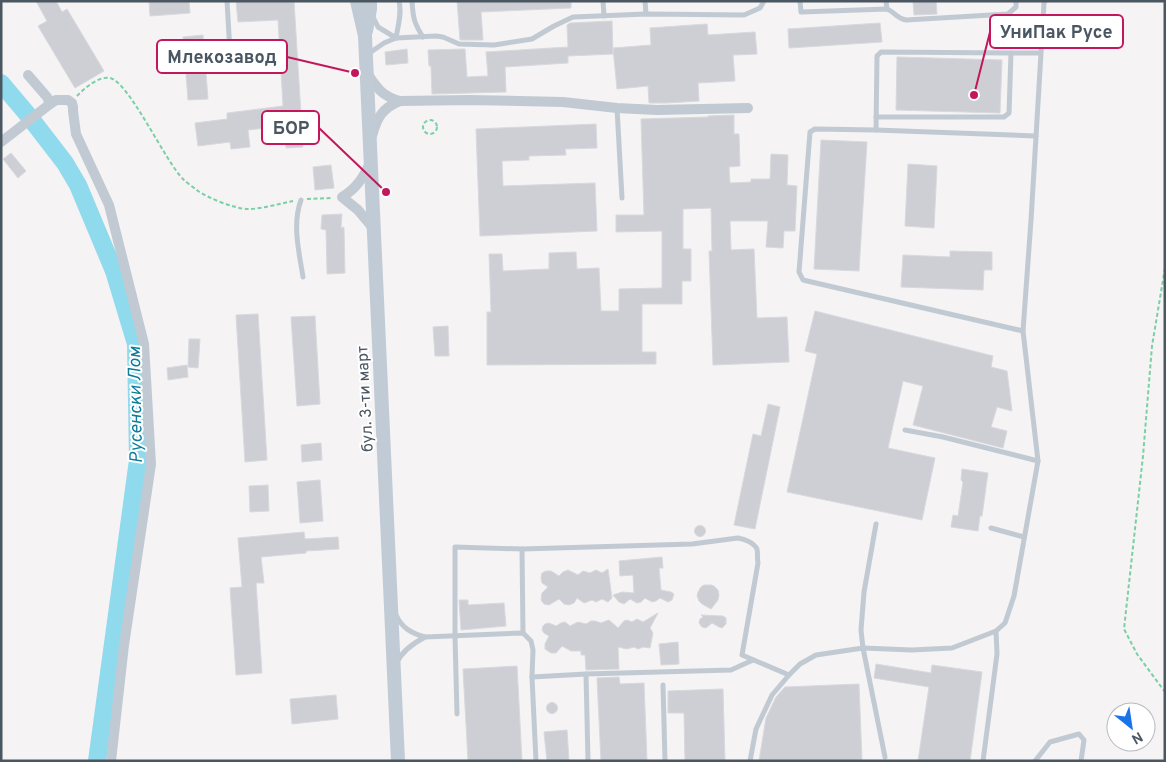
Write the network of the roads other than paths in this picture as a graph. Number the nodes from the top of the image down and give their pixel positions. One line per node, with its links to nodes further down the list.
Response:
1 (227, 1): 19 (lane)
2 (357, 1): 16 (main road, бул. 3-ти март)
3 (399, 1): 18 (lane)
4 (412, 1): 17 (lane)
5 (603, 1): 15 (lane)
6 (645, 1): 14 (lane)
7 (764, 1): 14 (lane)
8 (800, 1): 13 (lane)
9 (886, 1): 13 (lane)
10 (1016, 1): 13 (lane)
11 (1045, 1): 21 (lane)
12 (370, 5): 16 (main road, бул. 3-ти март); 18 (lane)
13 (887, 9)
14 (646, 14): 15 (lane)
15 (604, 16): 17 (lane)
16 (365, 36): 22 (main road, бул. 3-ти март)
17 (423, 37): 18 (lane)
18 (396, 38): 22 (lane)
19 (230, 52)
20 (1011, 53): 21 (lane); 29 (lane); 29 (lane)
21 (1040, 53): 31 (lane)
22 (366, 56): 23 (main road, бул. 3-ти март)
23 (366, 72): 25 (street); 33 (main road, бул. 3-ти март)
24 (28, 75): 26 (street)
25 (400, 101): 27 (street); 33 (street)
26 (50, 104): 32 (street); 60 (street)
27 (618, 108): 28 (street); 35 (lane)
28 (748, 108)
29 (876, 117): 30 (lane)
30 (876, 130): 31 (lane); 39 (lane)
31 (1036, 136): 39 (lane)
32 (1, 142)
33 (370, 144): 34 (main road, бул. 3-ти март)
34 (370, 162): 37 (main road, бул. 3-ти март); 37 (street)
35 (622, 198)
36 (301, 200): 38 (lane)
37 (374, 228): 46 (main road, бул. 3-ти март)
38 (303, 277)
39 (1023, 331): 41 (lane)
40 (906, 430): 41 (lane)
41 (1038, 461): 44 (lane)
42 (876, 524): 51 (lane)
43 (991, 528): 44 (lane)
44 (1024, 537): 47 (lane)
45 (522, 549): 48 (lane); 49 (lane); 52 (lane)
46 (391, 605): 50 (lane); 53 (main road, бул. 3-ти март)
47 (996, 631): 51 (lane); 66 (lane)
48 (523, 633): 49 (lane); 56 (lane)
49 (455, 636): 50 (lane); 58 (lane)
50 (425, 637): 53 (lane)
51 (863, 648): 55 (lane); 59 (lane)
52 (753, 660): 54 (lane); 55 (lane)
53 (394, 669): 61 (main road, бул. 3-ти март)
54 (586, 674): 56 (lane); 63 (lane)
55 (789, 675): 65 (lane)
56 (532, 677): 62 (lane)
57 (663, 685): 64 (lane)
58 (457, 714)
59 (884, 757)
60 (111, 761)
61 (398, 761)
62 (536, 761)
63 (588, 761)
64 (664, 761)
65 (750, 761)
66 (983, 761)
67 (1035, 761): 68 (lane)
68 (1082, 761)

